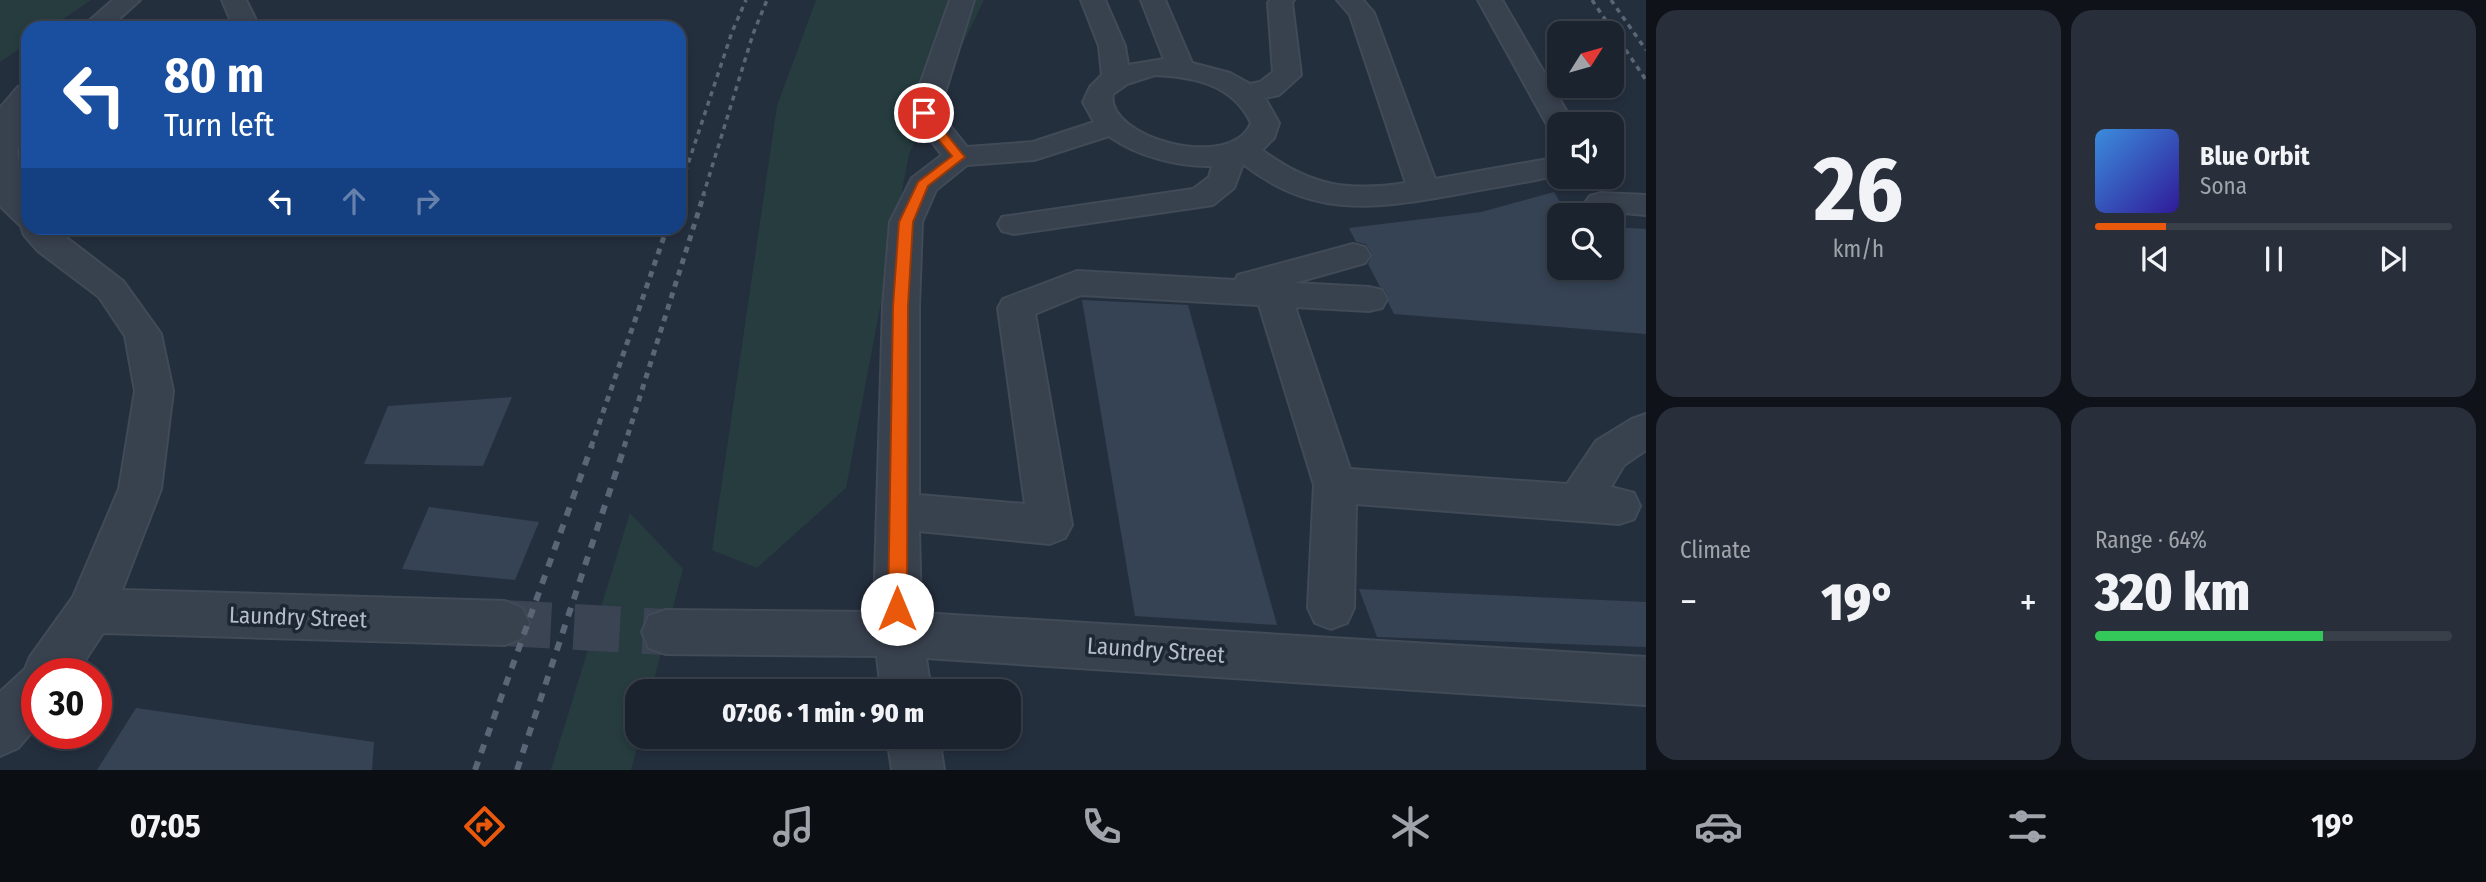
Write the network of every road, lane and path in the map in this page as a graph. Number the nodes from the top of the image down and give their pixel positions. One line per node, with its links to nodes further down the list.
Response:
1 (128, 0): 9 (street)
2 (233, 0): 10 (street)
3 (962, 0): 18 (street)
4 (1093, 0): 12 (street)
5 (1153, 0): 11 (street)
6 (1282, 0): 13 (street)
7 (1349, 0): 20 (street)
8 (1490, 0): 15 (street)
9 (102, 21)
10 (244, 21)
11 (1180, 68): 12 (street); 13 (street)
12 (1116, 76): 16 (street)
13 (1246, 93): 17 (street)
14 (21, 101): 21 (street)
15 (1553, 112)
16 (1112, 125): 17 (street); 18 (street)
17 (1236, 151): 20 (street); 24 (street)
18 (959, 157): 34 (street)
19 (1547, 168): 20 (street)
20 (1424, 190)
21 (12, 205)
22 (1624, 205): 23 (street)
23 (1646, 205)
24 (1014, 224)
25 (43, 235): 36 (street)
26 (1353, 255): 27 (street)
27 (1220, 291): 28 (street); 34 (street)
28 (1273, 294): 29 (street); 31 (street)
29 (1369, 299)
30 (1646, 430): 32 (street)
31 (1335, 485): 32 (street); 35 (street)
32 (1578, 503): 33 (street)
33 (1619, 506)
34 (897, 511): 39 (street)
35 (1331, 608)
36 (91, 611): 37 (street, Laundry Street); 40 (street)
37 (505, 623)
38 (666, 632): 39 (street, Laundry Street)
39 (898, 634): 41 (street); 42 (street, Laundry Street)
40 (58, 658)
41 (904, 679)
42 (1646, 681)
43 (21, 706): 44 (street)
44 (0, 730)
45 (915, 749): 46 (street)
46 (918, 770)

